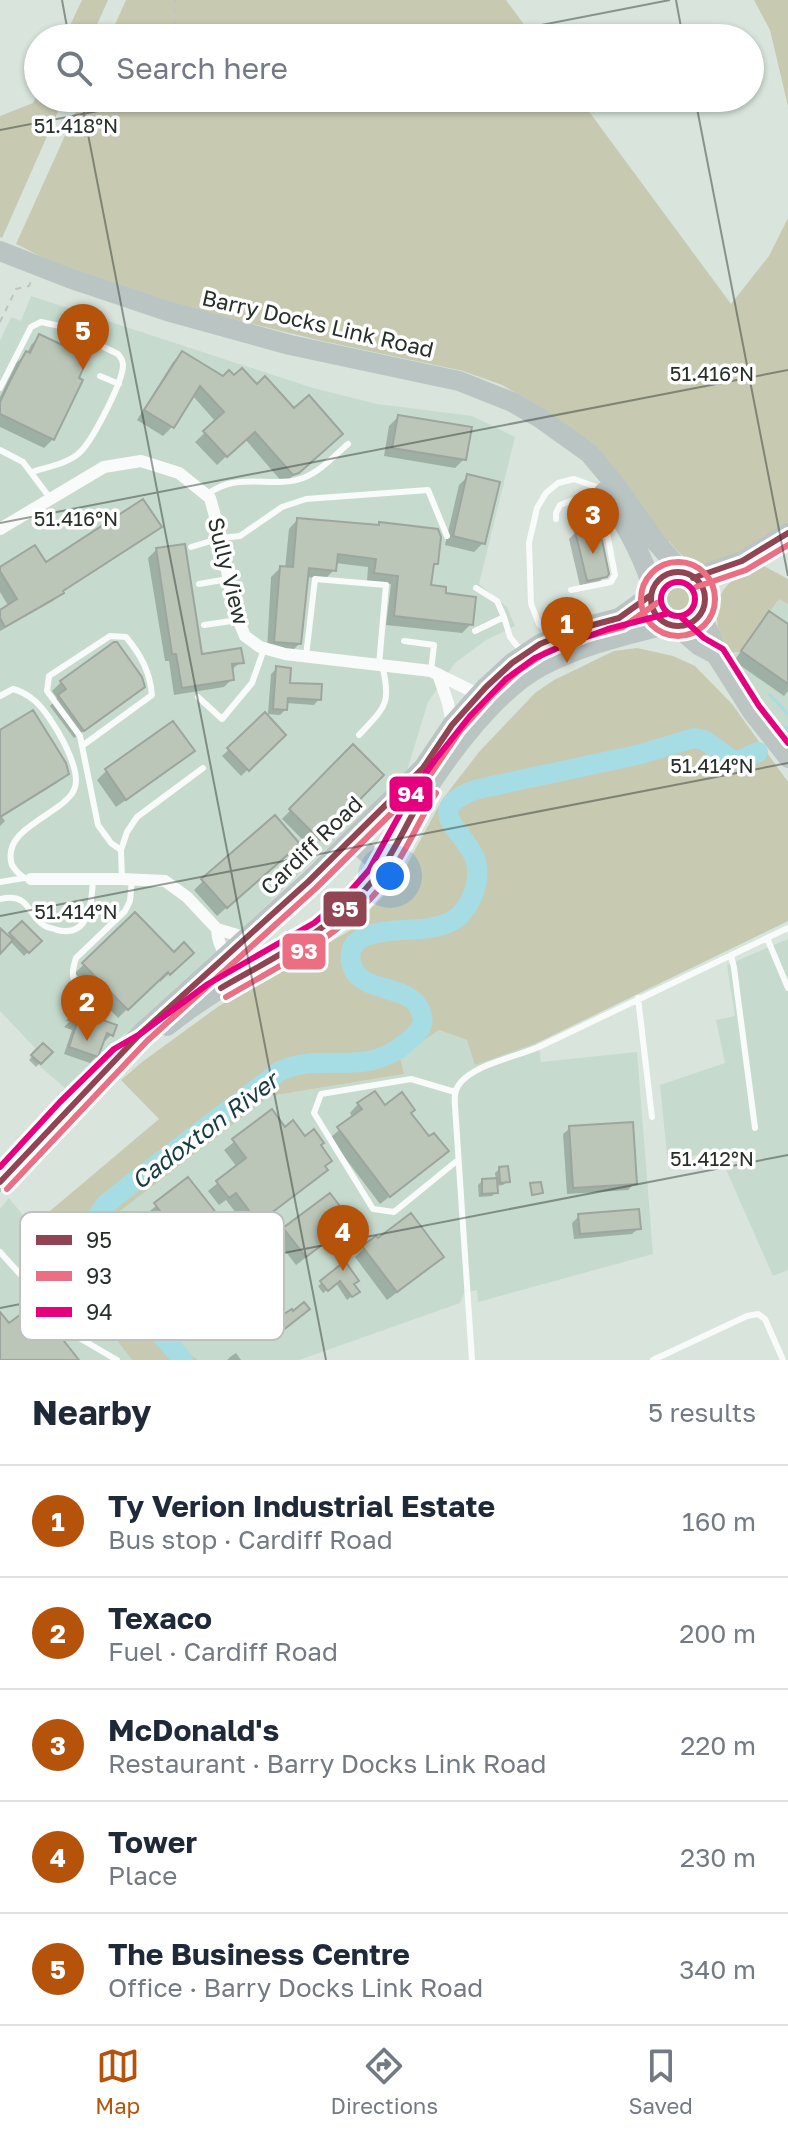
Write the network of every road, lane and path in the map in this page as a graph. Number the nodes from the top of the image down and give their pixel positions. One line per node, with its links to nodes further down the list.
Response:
1 (175, 0): 2 (path)
2 (174, 24)
3 (0, 251): 4 (main road, Barry Docks Link Road)
4 (32, 264): 5 (path); 9 (main road, Barry Docks Link Road)
5 (0, 322)
6 (100, 376): 7 (lane)
7 (119, 384): 8 (lane); 12 (lane)
8 (0, 388)
9 (571, 442): 13 (main road, Barry Docks Link Road); 23 (main road, Barry Docks Link Road)
10 (348, 444): 14 (lane)
11 (0, 450): 12 (lane)
12 (32, 472): 15 (lane)
13 (602, 489): 28 (main road, Barry Docks Link Road); 35 (lane)
14 (205, 495): 15 (street, Sully View); 20 (street, Sully View)
15 (50, 498): 17 (street, Sully View)
16 (556, 519): 27 (lane)
17 (0, 529)
18 (788, 533): 22 (main road)
19 (447, 536): 20 (lane)
20 (221, 538): 21 (lane); 24 (street, Sully View)
21 (191, 547)
22 (742, 561): 23 (main road); 29 (main road)
23 (688, 575): 28 (main road); 29 (main road)
24 (228, 579): 25 (lane); 31 (street, Sully View)
25 (199, 584)
26 (476, 588): 30 (lane)
27 (571, 590)
28 (652, 592): 33 (main road); 35 (main road, Cardiff Road)
29 (703, 606): 33 (main road); 39 (main road)
30 (504, 617): 34 (lane); 38 (lane)
31 (238, 620): 32 (lane); 37 (street, Sully View)
32 (204, 625)
33 (671, 625): 39 (main road); 46 (main road, Cardiff Road)
34 (475, 631)
35 (555, 636): 38 (main road, Cardiff Road)
36 (404, 641): 42 (lane)
37 (264, 649): 40 (street, Sully View); 45 (lane)
38 (525, 655): 43 (main road, Cardiff Road)
39 (715, 655): 50 (main road)
40 (306, 656): 41 (street, Sully View); 41 (lane)
41 (380, 665): 42 (street, Sully View); 48 (lane)
42 (434, 673): 43 (street, Sully View); 47 (street)
43 (478, 694): 46 (street, Sully View); 47 (main road, Cardiff Road)
44 (0, 696): 55 (lane)
45 (198, 697)
46 (500, 699): 54 (main road, Cardiff Road)
47 (452, 725): 52 (main road, Cardiff Road)
48 (359, 735)
49 (82, 746): 49 (lane); 53 (lane)
50 (788, 759)
51 (203, 768): 53 (lane)
52 (352, 840): 54 (main road); 63 (main road, Cardiff Road)
53 (121, 850): 57 (lane)
54 (383, 867): 60 (main road, Cardiff Road)
55 (28, 878): 56 (street); 58 (lane)
56 (93, 878): 57 (street); 59 (lane)
57 (127, 879): 62 (street); 68 (lane)
58 (0, 882)
59 (0, 899)
60 (354, 901): 65 (street); 70 (main road, Cardiff Road)
61 (788, 928): 64 (lane)
62 (217, 929): 63 (street); 65 (street)
63 (247, 938): 65 (main road, Cardiff Road)
64 (767, 938): 66 (lane); 67 (lane)
65 (229, 954): 70 (main road, Cardiff Road)
66 (731, 955): 69 (lane); 73 (lane)
67 (788, 988)
68 (91, 996)
69 (638, 998): 71 (lane); 72 (lane)
70 (120, 1057): 75 (main road, Cardiff Road)
71 (455, 1092): 74 (lane); 74 (lane)
72 (652, 1117)
73 (755, 1128)
74 (458, 1160): 80 (lane)
75 (0, 1182)
76 (0, 1252): 77 (lane)
77 (20, 1274)
78 (82, 1340): 79 (lane)
79 (115, 1360)
80 (472, 1360)
81 (655, 1360): 82 (lane)
82 (783, 1360)

